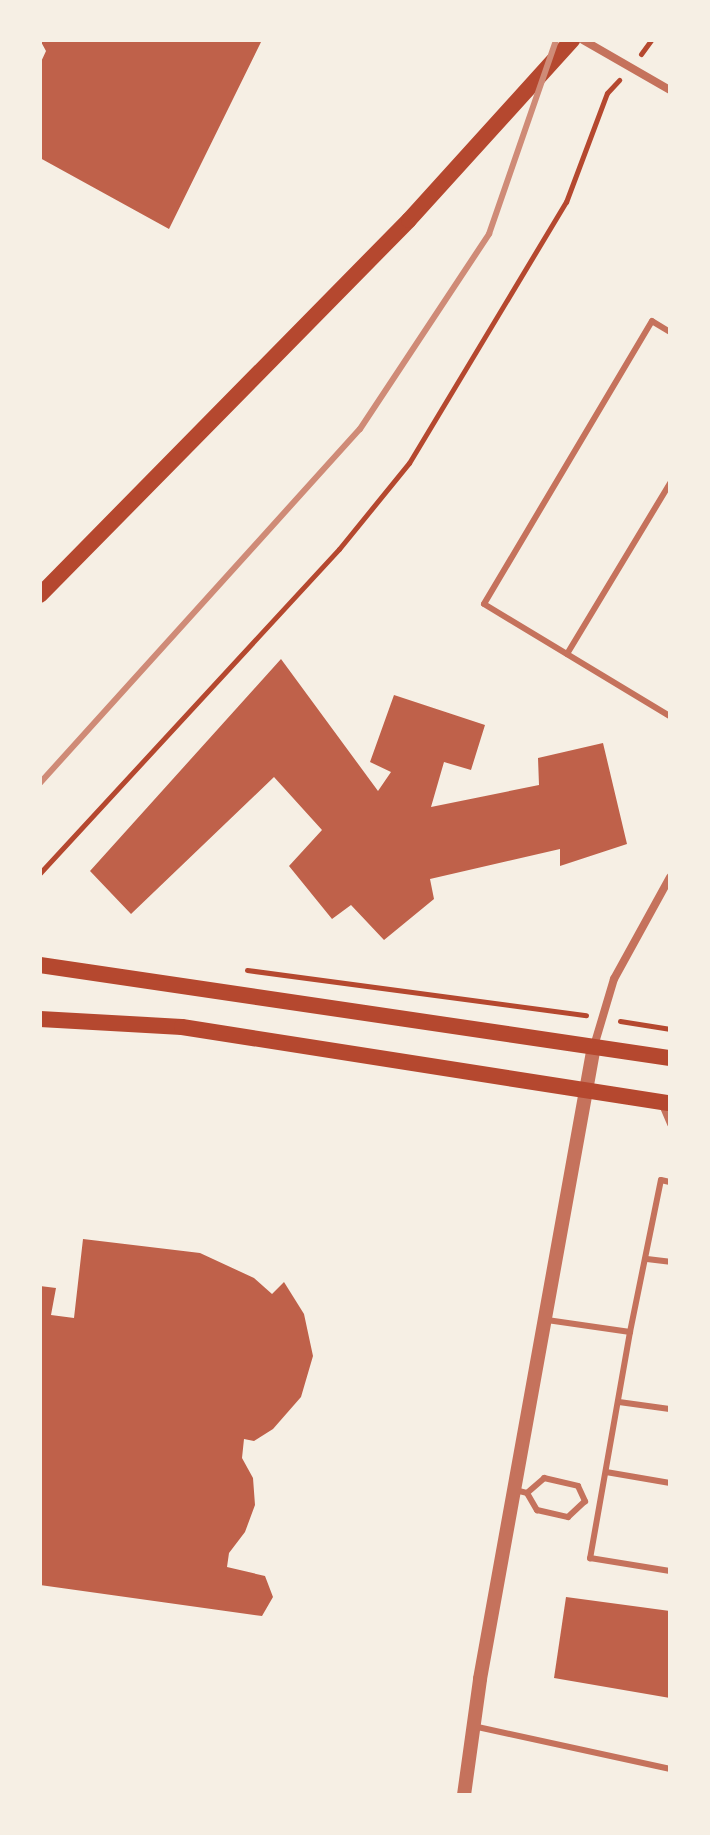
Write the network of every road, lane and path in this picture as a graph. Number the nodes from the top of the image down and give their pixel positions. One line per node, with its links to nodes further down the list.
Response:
1 (572, 40): 7 (main road)
2 (583, 40): 3 (street)
3 (630, 67): 4 (street); 10 (path)
4 (670, 90)
5 (670, 332): 8 (lane)
6 (670, 483): 8 (lane)
7 (40, 595)
8 (567, 654): 9 (lane)
9 (670, 716)
10 (40, 873)
11 (670, 877): 14 (street)
12 (40, 965): 17 (main road)
13 (239, 969): 14 (path)
14 (599, 1018): 16 (path); 17 (street)
15 (40, 1019): 19 (main road)
16 (670, 1029)
17 (594, 1046): 18 (main road); 19 (street)
18 (670, 1058)
19 (584, 1090): 20 (main road); 25 (street)
20 (665, 1102): 21 (lane)
21 (670, 1124)
22 (670, 1182): 23 (lane)
23 (647, 1259): 24 (lane); 26 (lane)
24 (670, 1262)
25 (543, 1320): 26 (lane); 31 (street)
26 (630, 1332): 27 (lane)
27 (619, 1402): 28 (lane); 29 (lane)
28 (670, 1409)
29 (606, 1472): 30 (lane); 33 (lane)
30 (670, 1483)
31 (520, 1491): 32 (lane); 32 (lane); 35 (street)
32 (585, 1501): 33 (lane)
33 (601, 1502): 34 (lane)
34 (670, 1571)
35 (473, 1726): 36 (lane); 37 (street)
36 (670, 1769)
37 (464, 1795)

